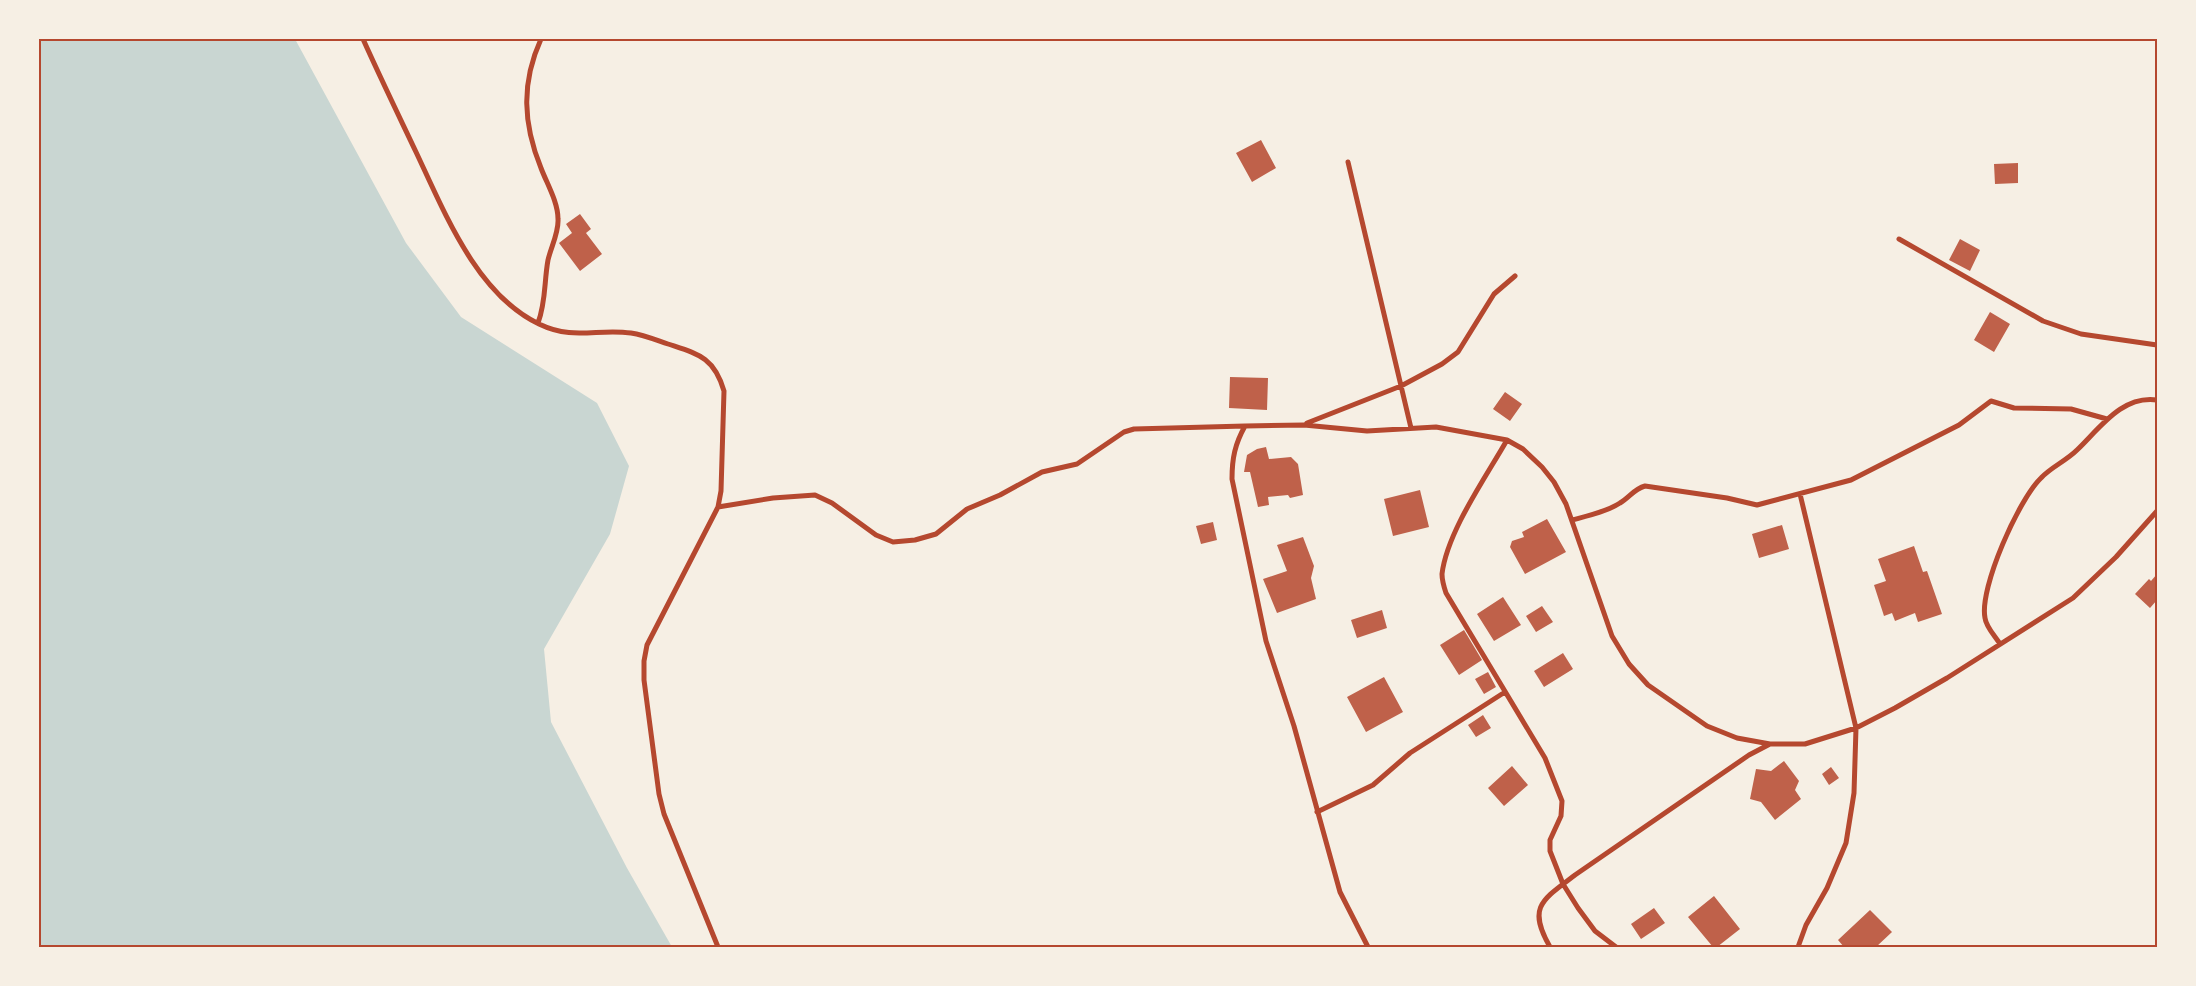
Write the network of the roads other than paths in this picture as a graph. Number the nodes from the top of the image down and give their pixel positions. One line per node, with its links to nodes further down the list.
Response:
1 (364, 39): 6 (street)
2 (541, 39): 6 (street)
3 (1348, 162): 8 (street)
4 (1899, 239): 7 (street)
5 (1515, 276): 8 (street)
6 (538, 324): 16 (street)
7 (2157, 345)
8 (1401, 386): 11 (street); 13 (street)
9 (2157, 400): 10 (street)
10 (2107, 419): 15 (street); 19 (street)
11 (1304, 424): 12 (street); 13 (street)
12 (1245, 426): 16 (street); 23 (street)
13 (1411, 428): 14 (street)
14 (1507, 440): 18 (street); 20 (street)
15 (1800, 494): 18 (street); 21 (street)
16 (718, 507): 25 (street)
17 (2157, 511): 19 (street)
18 (1572, 520): 22 (street)
19 (2000, 644): 21 (street)
20 (1505, 692): 23 (street); 24 (street)
21 (1856, 728): 22 (street); 29 (street)
22 (1770, 744): 24 (street)
23 (1317, 812): 26 (street)
24 (1563, 884): 27 (street); 28 (street)
25 (718, 947)
26 (1368, 947)
27 (1550, 947)
28 (1616, 947)
29 (1798, 947)

